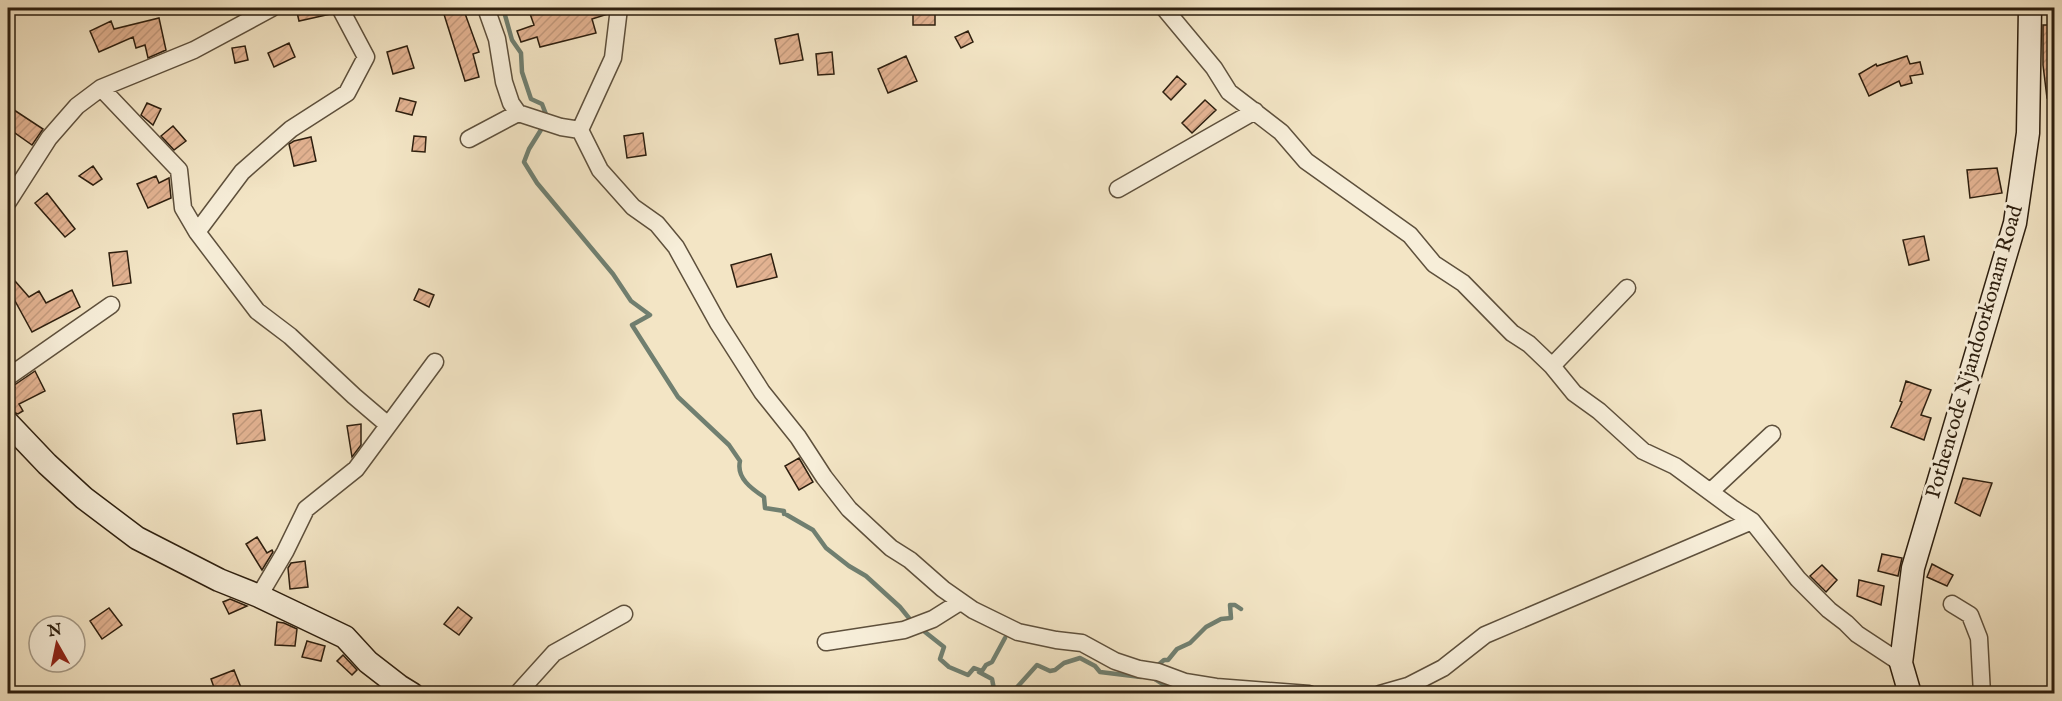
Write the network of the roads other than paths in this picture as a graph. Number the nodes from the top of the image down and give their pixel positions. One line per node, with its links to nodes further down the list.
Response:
1 (272, 8): 7 (street)
2 (340, 8): 14 (street)
3 (486, 8): 9 (street)
4 (620, 8): 10 (street)
5 (1164, 8): 8 (street)
6 (2030, 8): 30 (main road, Pothencode Njandoorkonam Road)
7 (101, 88): 13 (street); 14 (street)
8 (1255, 111): 12 (street); 18 (street)
9 (518, 113): 10 (street); 11 (street)
10 (580, 130): 26 (street)
11 (469, 140)
12 (1118, 189)
13 (8, 202)
14 (197, 232): 21 (street)
15 (1627, 288): 18 (street)
16 (111, 305): 19 (street)
17 (435, 362): 21 (street)
18 (1552, 366): 23 (street)
19 (8, 377)
20 (8, 423): 25 (main road)
21 (388, 425): 25 (street)
22 (1772, 435): 23 (street)
23 (1710, 492): 24 (street)
24 (1752, 521): 30 (street); 35 (street)
25 (259, 596): 32 (main road)
26 (960, 602): 29 (street); 31 (street)
27 (1952, 604): 37 (street)
28 (624, 614): 33 (street)
29 (826, 642)
30 (1902, 663): 36 (main road, Pothencode Njandoorkonam Road)
31 (1216, 690): 34 (street)
32 (412, 693)
33 (517, 693)
34 (1309, 693)
35 (1380, 693)
36 (1910, 693)
37 (1982, 693)

